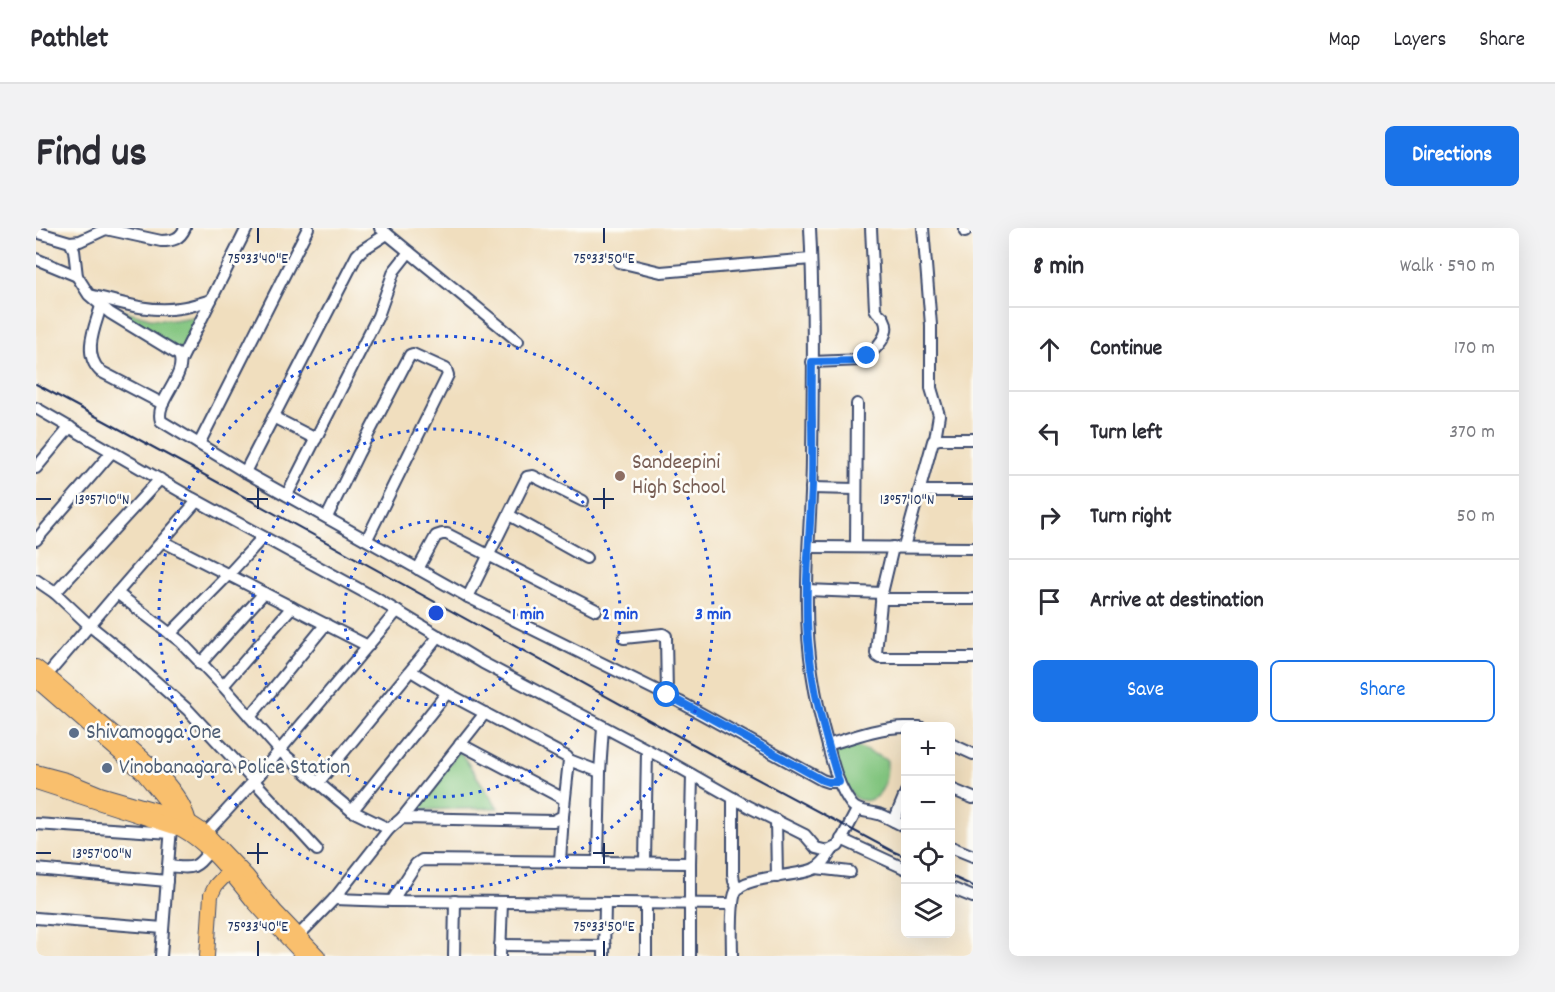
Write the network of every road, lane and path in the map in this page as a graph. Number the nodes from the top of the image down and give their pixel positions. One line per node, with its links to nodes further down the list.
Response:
1 (185, 228): 7 (street)
2 (247, 228): 17 (street)
3 (308, 228): 30 (street)
4 (810, 228): 12 (street)
5 (871, 228): 21 (street)
6 (923, 228): 28 (street)
7 (107, 229): 10 (street)
8 (384, 231): 11 (street); 25 (street)
9 (36, 232): 10 (street)
10 (69, 242): 15 (street)
11 (409, 252): 19 (street); 27 (street)
12 (812, 259): 14 (street); 21 (street)
13 (36, 260): 15 (street)
14 (619, 262)
15 (77, 276): 16 (street)
16 (89, 295): 17 (street); 18 (street)
17 (211, 300): 20 (street)
18 (101, 306): 20 (street); 22 (street)
19 (518, 341)
20 (181, 360): 22 (street)
21 (812, 362): 35 (street)
22 (163, 404): 30 (street)
23 (857, 404): 36 (street)
24 (36, 408): 26 (street)
25 (273, 417): 27 (street); 33 (street)
26 (70, 427): 31 (street); 32 (street)
27 (316, 439): 39 (street)
28 (935, 439): 29 (street); 37 (street)
29 (973, 439)
30 (199, 444): 33 (street)
31 (112, 452): 34 (street); 46 (street)
32 (36, 468)
33 (245, 472): 39 (street)
34 (160, 479): 40 (street); 58 (street)
35 (812, 488): 36 (street); 48 (street)
36 (855, 489): 49 (street)
37 (919, 491): 38 (street); 50 (street)
38 (973, 491)
39 (287, 495): 43 (street)
40 (197, 501): 44 (street); 47 (street)
41 (584, 501): 42 (street)
42 (508, 515): 52 (street); 53 (street)
43 (327, 518): 45 (street); 45 (street)
44 (263, 537): 55 (street); 66 (street)
45 (367, 539): 54 (street)
46 (36, 540)
47 (162, 541): 55 (street); 59 (street)
48 (809, 547): 49 (street); 57 (street)
49 (856, 547): 50 (street)
50 (898, 547): 51 (street); 61 (street)
51 (973, 548)
52 (489, 555): 54 (street); 62 (street); 65 (street)
53 (586, 558)
54 (418, 569): 62 (street)
55 (228, 575): 60 (street); 69 (street)
56 (36, 580): 58 (street)
57 (807, 590): 61 (street); 85 (street)
58 (55, 593): 68 (street)
59 (117, 593): 68 (street); 69 (street)
60 (264, 593): 64 (street); 74 (street)
61 (881, 596): 63 (street); 73 (street)
62 (468, 597): 79 (street)
63 (973, 599)
64 (292, 607): 67 (street); 77 (street)
65 (596, 610)
66 (397, 611): 70 (street); 72 (street)
67 (326, 624): 72 (street); 81 (street)
68 (89, 625): 76 (street); 94 (street)
69 (170, 634): 74 (street)
70 (439, 636): 75 (street); 83 (street)
71 (624, 638): 79 (street)
72 (368, 646): 88 (street)
73 (973, 658)
74 (200, 664): 77 (street)
75 (411, 670): 78 (street); 97 (street)
76 (39, 679): 111 (main road)
77 (223, 686): 81 (street)
78 (447, 693): 80 (street); 104 (street)
79 (667, 695): 96 (street)
80 (485, 713): 84 (street); 90 (street)
81 (250, 717): 88 (street)
82 (901, 726): 85 (street)
83 (603, 727): 87 (street); 92 (street)
84 (460, 744): 101 (street); 106 (street)
85 (828, 746): 96 (street)
86 (955, 746): 89 (street)
87 (647, 750): 93 (street); 122 (street)
88 (280, 751): 94 (street); 97 (street)
89 (973, 754)
90 (569, 760): 92 (street); 101 (street)
91 (36, 772): 111 (main road)
92 (600, 772): 121 (street)
93 (692, 775): 99 (street); 123 (street)
94 (254, 781): 113 (street); 118 (street)
95 (36, 782): 111 (main road)
96 (839, 782): 103 (street)
97 (318, 783): 104 (street)
98 (955, 791): 100 (street)
99 (733, 798): 107 (street); 132 (street)
100 (973, 798)
101 (564, 799): 105 (street)
102 (901, 804): 108 (street)
103 (856, 810): 108 (street); 114 (street)
104 (352, 811): 112 (street)
105 (562, 816): 106 (street); 120 (street)
106 (402, 818): 112 (street)
107 (776, 820): 115 (street); 130 (street)
108 (894, 821): 110 (street)
109 (36, 824): 111 (street)
110 (901, 824)
111 (180, 827): 113 (main road); 117 (main road); 124 (street)
112 (389, 829): 135 (street)
113 (206, 832): 126 (main road)
114 (842, 839): 115 (street); 125 (street)
115 (833, 849): 127 (street)
116 (955, 849): 119 (street)
117 (209, 850): 124 (street); 126 (main road)
118 (317, 850)
119 (973, 856)
120 (560, 861): 121 (street); 136 (street)
121 (598, 861): 122 (street)
122 (645, 862): 123 (street)
123 (690, 863): 141 (street)
124 (168, 867): 131 (street)
125 (901, 867)
126 (232, 868): 145 (main road); 150 (main road); 151 (main road)
127 (816, 868): 129 (street); 130 (street)
128 (36, 869): 131 (street)
129 (850, 872)
130 (777, 877): 132 (street)
131 (167, 881): 144 (street)
132 (738, 889): 142 (street)
133 (955, 890): 134 (street)
134 (973, 897)
135 (334, 899): 136 (street); 145 (street)
136 (392, 902): 137 (street)
137 (455, 902): 138 (street); 153 (street)
138 (502, 902): 139 (street); 146 (street)
139 (605, 903): 140 (street); 148 (street)
140 (646, 904): 141 (street); 154 (street)
141 (690, 904): 142 (street); 155 (street)
142 (734, 904): 156 (street)
143 (36, 918): 144 (street)
144 (163, 928): 149 (street)
145 (299, 935): 152 (main road)
146 (500, 951): 147 (street)
147 (539, 951): 148 (street)
148 (604, 951)
149 (161, 956)
150 (207, 956)
151 (304, 956)
152 (318, 956)
153 (454, 956)
154 (646, 956)
155 (690, 956)
156 (732, 956)

